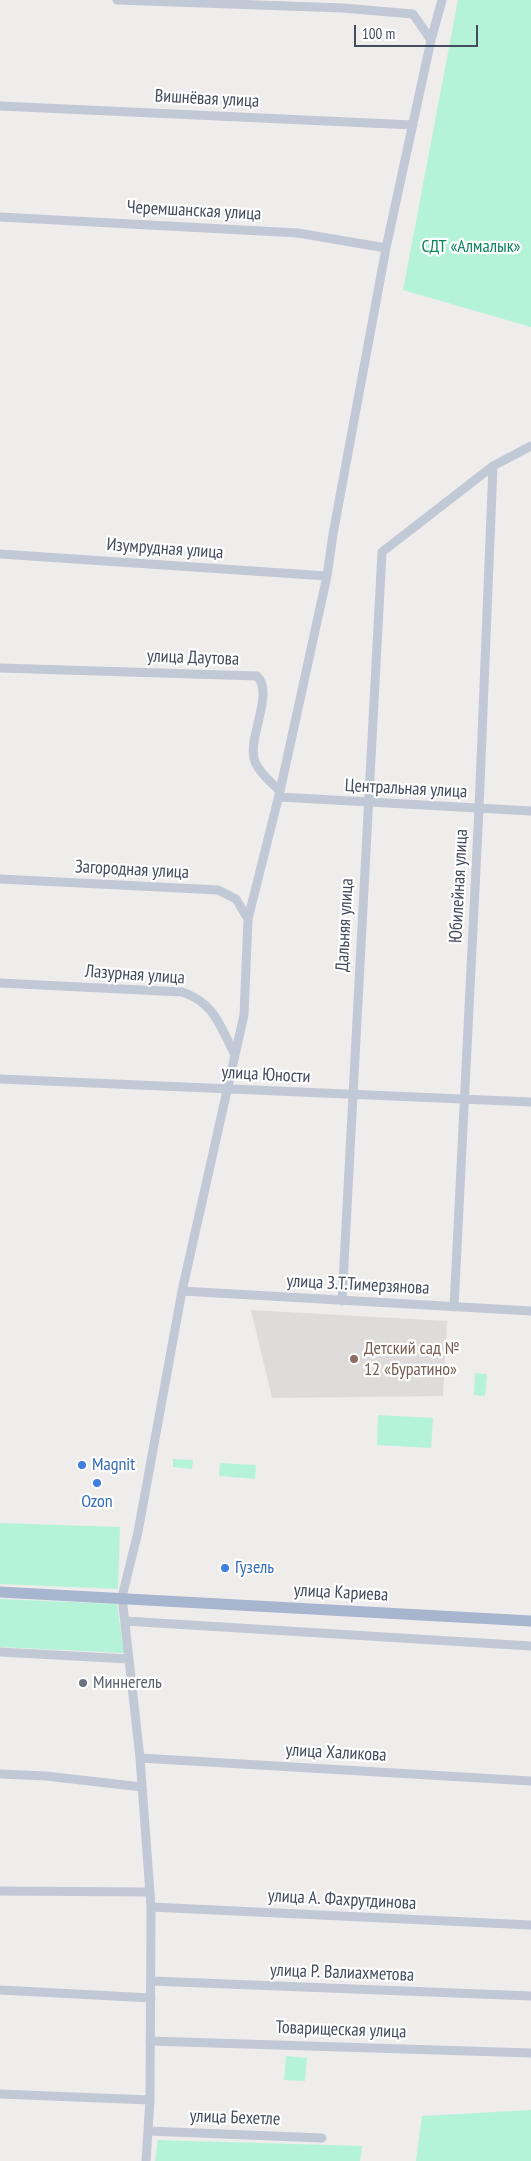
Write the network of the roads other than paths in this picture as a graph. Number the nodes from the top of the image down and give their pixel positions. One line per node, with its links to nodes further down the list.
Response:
1 (117, 0): 3 (street)
2 (442, 0): 3 (street)
3 (431, 40): 5 (street)
4 (0, 106): 5 (street, Вишнёвая улица)
5 (413, 125): 7 (street)
6 (0, 217): 7 (street, Черемшанская улица)
7 (386, 248): 11 (street)
8 (531, 446): 9 (street)
9 (493, 466): 14 (street, Дальняя улица); 15 (street, Юбилейная улица)
10 (0, 554): 11 (street, Изумрудная улица)
11 (327, 576): 13 (street)
12 (0, 668): 13 (street, улица Даутова)
13 (280, 794): 14 (street, Центральная улица); 18 (street)
14 (369, 803): 15 (street, Центральная улица); 23 (street, Дальняя улица)
15 (480, 809): 16 (street, Центральная улица); 24 (street, Юбилейная улица)
16 (531, 811)
17 (0, 879): 18 (street, Загородная улица)
18 (248, 919): 20 (street)
19 (0, 983): 20 (street, Лазурная улица)
20 (235, 1055): 22 (street)
21 (0, 1079): 22 (street, улица Юности)
22 (227, 1089): 23 (street, улица Юности); 26 (street)
23 (352, 1095): 24 (street, улица Юности); 27 (street, Дальняя улица)
24 (464, 1099): 25 (street, улица Юности); 28 (street, Юбилейная улица)
25 (531, 1102)
26 (182, 1291): 27 (street, улица З.Т.Тимерзянова); 31 (street)
27 (342, 1301): 28 (street, улица З.Т.Тимерзянова)
28 (454, 1307): 29 (street, улица З.Т.Тимерзянова)
29 (531, 1312)
30 (0, 1592): 31 (main road, улица Кариева)
31 (122, 1598): 32 (street); 33 (main road, улица Кариева)
32 (125, 1621): 34 (street); 36 (street)
33 (531, 1622)
34 (531, 1646)
35 (0, 1652): 36 (street)
36 (129, 1659): 37 (street)
37 (140, 1758): 39 (street, улица Халикова); 40 (street)
38 (0, 1774): 40 (street)
39 (531, 1781)
40 (142, 1787): 42 (street)
41 (0, 1891): 42 (street)
42 (150, 1892): 43 (street)
43 (152, 1907): 44 (street, улица А. Фахрутдинова); 45 (street)
44 (531, 1925)
45 (151, 1982): 47 (street, улица Р. Валиахметова); 48 (street)
46 (0, 1990): 48 (street)
47 (531, 1996)
48 (151, 1998): 49 (street)
49 (150, 2041): 50 (street, Товарищеская улица); 52 (street)
50 (531, 2053)
51 (0, 2094): 52 (street)
52 (150, 2100): 53 (street)
53 (148, 2131): 54 (street, улица Бехетле); 55 (street)
54 (322, 2138)
55 (146, 2161)

